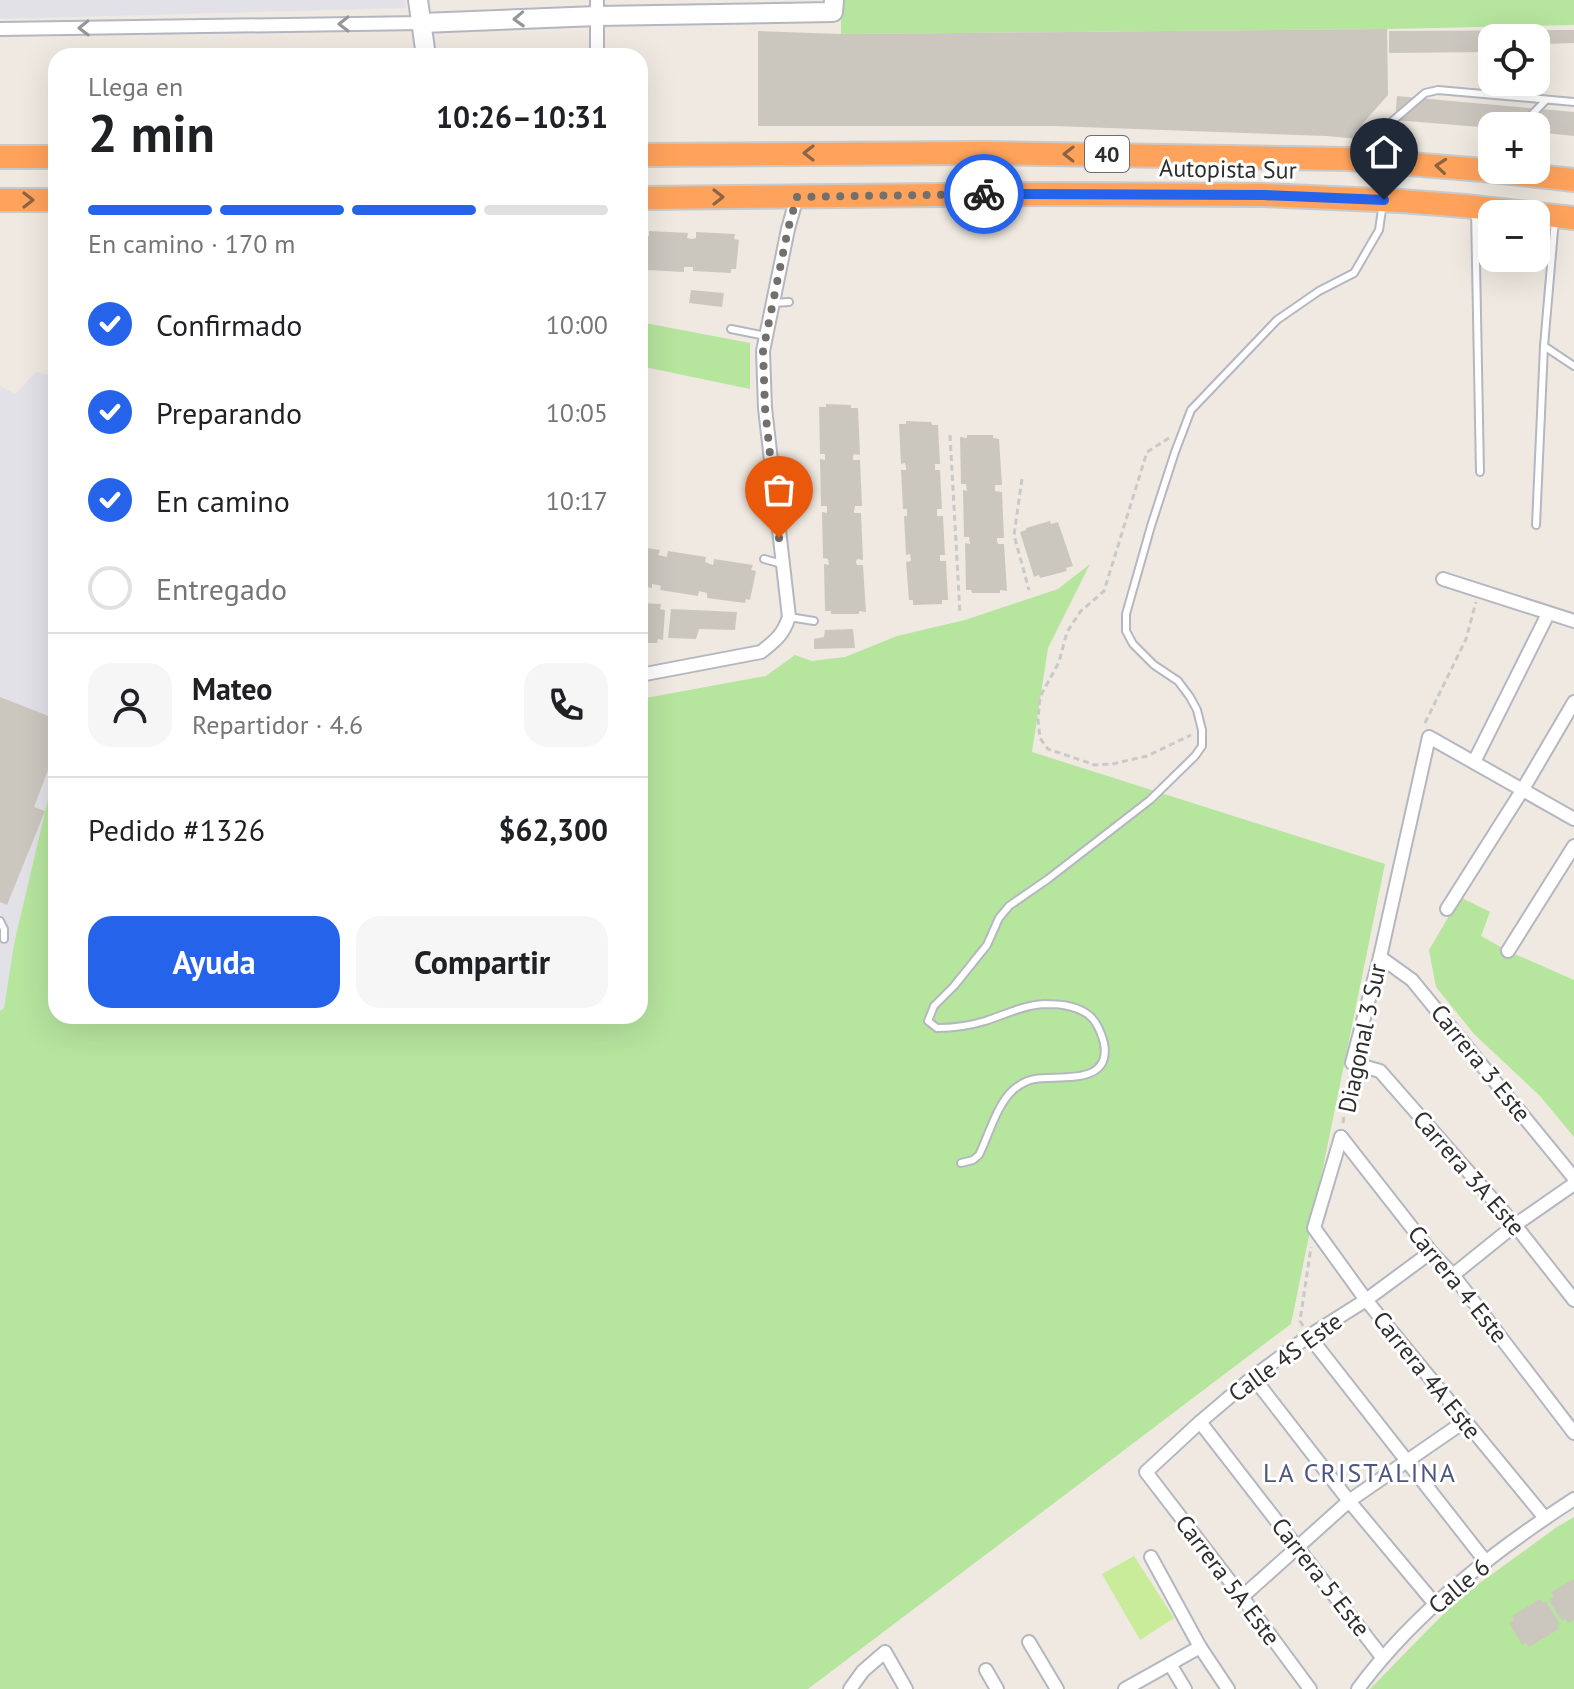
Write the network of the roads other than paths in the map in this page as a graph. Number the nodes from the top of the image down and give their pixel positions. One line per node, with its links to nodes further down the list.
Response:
1 (418, 0): 4 (main road)
2 (833, 6): 3 (main road)
3 (597, 8): 4 (main road, one-way to 4); 7 (street)
4 (422, 23): 5 (street, one-way to 5); 6 (main road)
5 (0, 29)
6 (425, 48)
7 (597, 48)
8 (1546, 100): 9 (lane); 10 (lane); 14 (lane)
9 (1574, 102)
10 (1534, 112)
11 (48, 154): 13 (highway)
12 (648, 155): 14 (highway, Autopista Sur / 40, one-way to 12)
13 (0, 157)
14 (1349, 159): 15 (highway, Autopista Sur / 40, one-way to 14)
15 (1478, 164)
16 (1550, 176): 17 (highway, Autopista Sur / 40)
17 (1574, 180)
18 (797, 197): 19 (highway, Autopista Sur / 40, one-way to 18); 22 (highway, Autopista Sur / 40); 26 (street)
19 (648, 198)
20 (0, 200): 21 (highway, one-way to 21)
21 (48, 200)
22 (1384, 200): 23 (highway, Autopista Sur / 40); 55 (lane)
23 (1475, 207): 24 (highway, Autopista Sur / 40); 31 (lane)
24 (1565, 217): 29 (lane)
25 (789, 302): 26 (lane)
26 (772, 303): 28 (street)
27 (731, 329): 28 (lane)
28 (766, 336): 33 (street)
29 (1544, 346): 30 (lane); 34 (lane)
30 (1574, 366)
31 (1480, 472)
32 (759, 481): 33 (lane)
33 (774, 486): 36 (street)
34 (1536, 525)
35 (764, 559): 36 (lane)
36 (782, 564): 39 (street)
37 (1443, 579): 38 (street)
38 (1548, 614): 41 (street); 44 (street)
39 (789, 617): 40 (lane); 42 (street)
40 (814, 621)
41 (1574, 621)
42 (648, 673)
43 (1574, 702): 45 (street)
44 (1474, 762): 45 (street); 52 (street, Diagonal 3 Sur)
45 (1523, 789): 46 (street); 48 (street)
46 (1574, 819)
47 (1574, 846): 51 (street)
48 (1447, 909)
49 (0, 921): 50 (lane)
50 (4, 939)
51 (1508, 951)
52 (1380, 957): 53 (street, Diagonal 3 Sur); 56 (street, Carrera 3 Este)
53 (1352, 1063): 57 (street, Carrera 3A Este)
54 (1341, 1137): 58 (street, Diagonal 3 Sur); 59 (street, Carrera 4 Este)
55 (961, 1163)
56 (1574, 1181): 57 (street)
57 (1515, 1225): 60 (street); 62 (street, Carrera 3A Este)
58 (1314, 1228): 61 (street, Carrera 4A Este)
59 (1431, 1252): 60 (street, Carrera 4 Este); 61 (street, Calle 4S Este)
60 (1453, 1275): 67 (street, Carrera 4 Este)
61 (1366, 1300): 63 (street, Calle 4S Este); 65 (street, Carrera 4A Este)
62 (1574, 1300)
63 (1309, 1336): 64 (street, Calle 4S Este); 68 (street)
64 (1253, 1377): 66 (street, Calle 4S Este); 71 (street)
65 (1465, 1421): 68 (street); 72 (street, Carrera 4A Este)
66 (1200, 1422): 69 (street, Calle 4S Este); 73 (street, Carrera 5 Este)
67 (1574, 1433)
68 (1407, 1461): 71 (street); 75 (street)
69 (1146, 1472): 76 (street, Carrera 5A Este)
70 (1574, 1499): 72 (street, Calle 6)
71 (1349, 1501): 73 (street); 77 (street)
72 (1545, 1518): 75 (street, Calle 6)
73 (1298, 1547): 76 (street); 80 (street, Carrera 5 Este)
74 (1151, 1557): 79 (street)
75 (1486, 1562): 77 (street, Calle 6)
76 (1242, 1597): 90 (street, Carrera 5A Este)
77 (1435, 1604): 80 (street, Calle 6)
78 (1029, 1642): 86 (street)
79 (1200, 1647): 81 (street); 89 (street)
80 (1382, 1657): 91 (street, Calle 6)
81 (1170, 1664): 87 (street); 88 (street)
82 (986, 1670): 85 (street)
83 (850, 1689): 84 (street)
84 (906, 1689)
85 (997, 1689)
86 (1057, 1689)
87 (1125, 1689)
88 (1185, 1689)
89 (1228, 1689)
90 (1310, 1689)
91 (1358, 1689)

